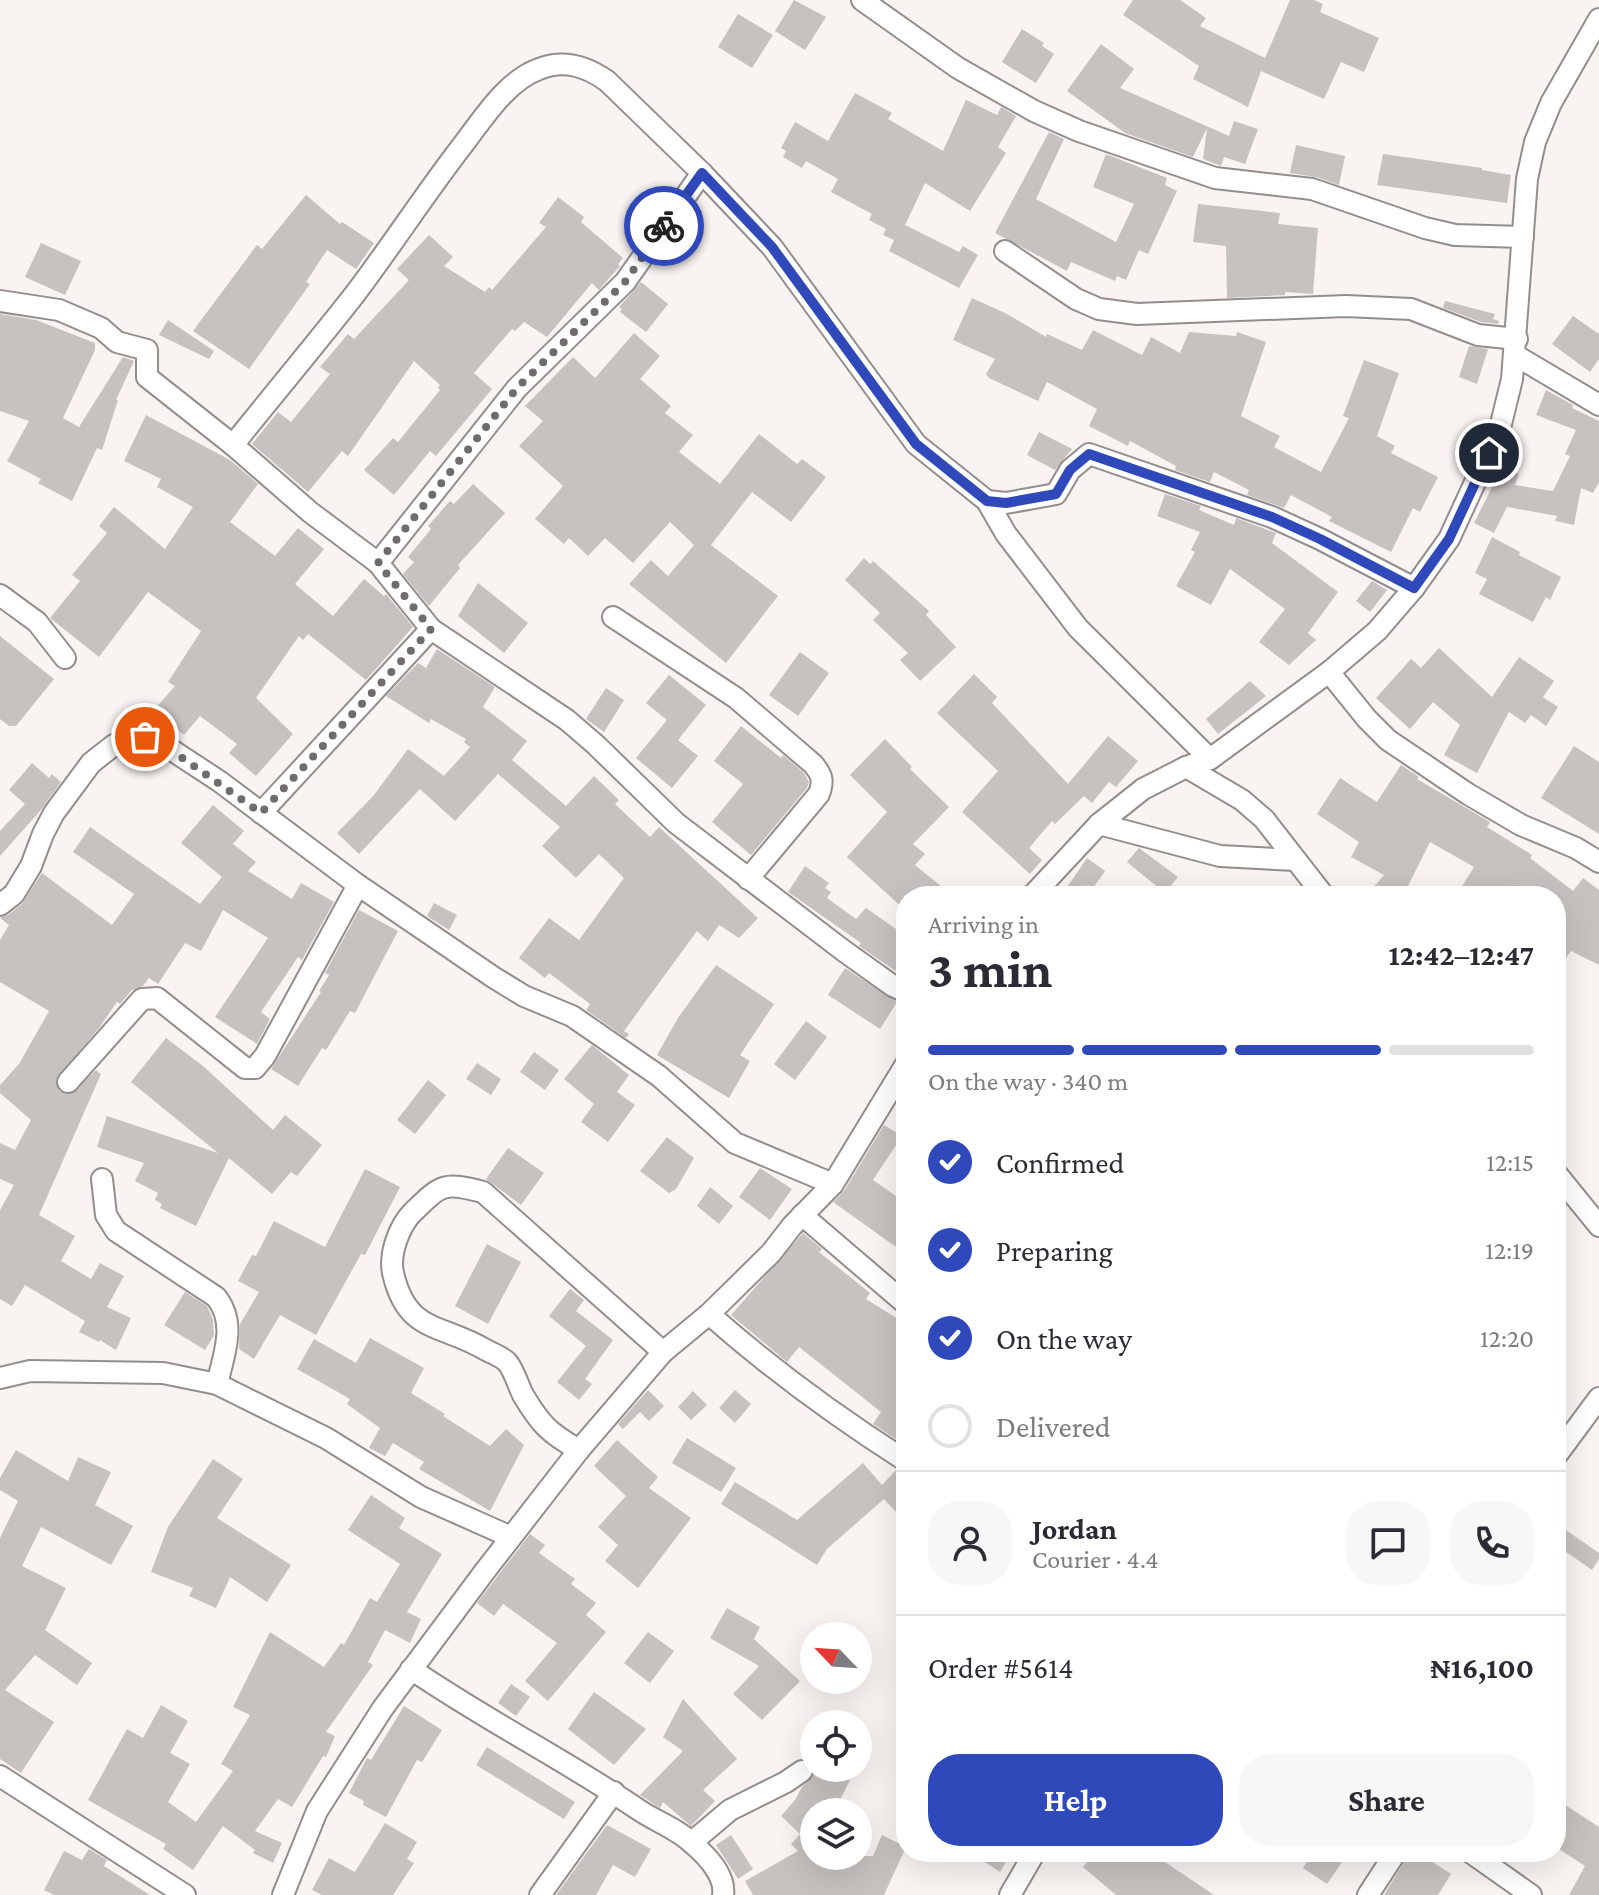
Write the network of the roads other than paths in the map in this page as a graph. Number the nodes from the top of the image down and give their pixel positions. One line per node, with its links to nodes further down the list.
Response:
1 (862, 0): 4 (street)
2 (1599, 19): 4 (street)
3 (702, 173): 9 (street); 10 (street); 11 (street)
4 (1523, 237): 7 (street)
5 (1005, 251): 7 (street)
6 (0, 301): 9 (street)
7 (1516, 347): 8 (street); 12 (street)
8 (1599, 405)
9 (233, 445): 11 (street)
10 (987, 501): 12 (street); 18 (street)
11 (378, 563): 15 (street)
12 (1414, 588): 17 (street)
13 (0, 595): 16 (street)
14 (613, 617): 24 (street)
15 (431, 629): 20 (street); 24 (street)
16 (65, 658)
17 (1329, 672): 18 (street); 23 (street)
18 (1210, 759): 19 (street)
19 (1186, 767): 21 (street); 22 (street)
20 (261, 813): 25 (street); 28 (street)
21 (1099, 824): 22 (street); 26 (street)
22 (1295, 860): 27 (street)
23 (1599, 862)
24 (748, 879): 29 (street)
25 (358, 885): 31 (street); 33 (street)
26 (1041, 886)
27 (1316, 886)
28 (0, 905)
29 (896, 987)
30 (896, 1080): 33 (street)
31 (68, 1082)
32 (102, 1179): 41 (street)
33 (833, 1184): 35 (street)
34 (1566, 1185): 36 (street)
35 (802, 1215): 37 (street); 38 (street)
36 (1599, 1226)
37 (896, 1295)
38 (709, 1314): 39 (street); 45 (street)
39 (663, 1352): 44 (street); 44 (street)
40 (0, 1378): 41 (street)
41 (217, 1384): 46 (street)
42 (1599, 1398): 43 (street)
43 (1566, 1443)
44 (579, 1450): 46 (street)
45 (896, 1455)
46 (511, 1537): 47 (street)
47 (411, 1669): 50 (street); 56 (street)
48 (800, 1772): 51 (street)
49 (0, 1776): 55 (street)
50 (614, 1792): 51 (street); 57 (street)
51 (692, 1842): 58 (street)
52 (1029, 1862): 59 (street)
53 (1389, 1862): 60 (street)
54 (1484, 1862): 61 (street)
55 (185, 1895)
56 (283, 1895)
57 (540, 1895)
58 (723, 1895)
59 (1010, 1895)
60 (1368, 1895)
61 (1531, 1895)

